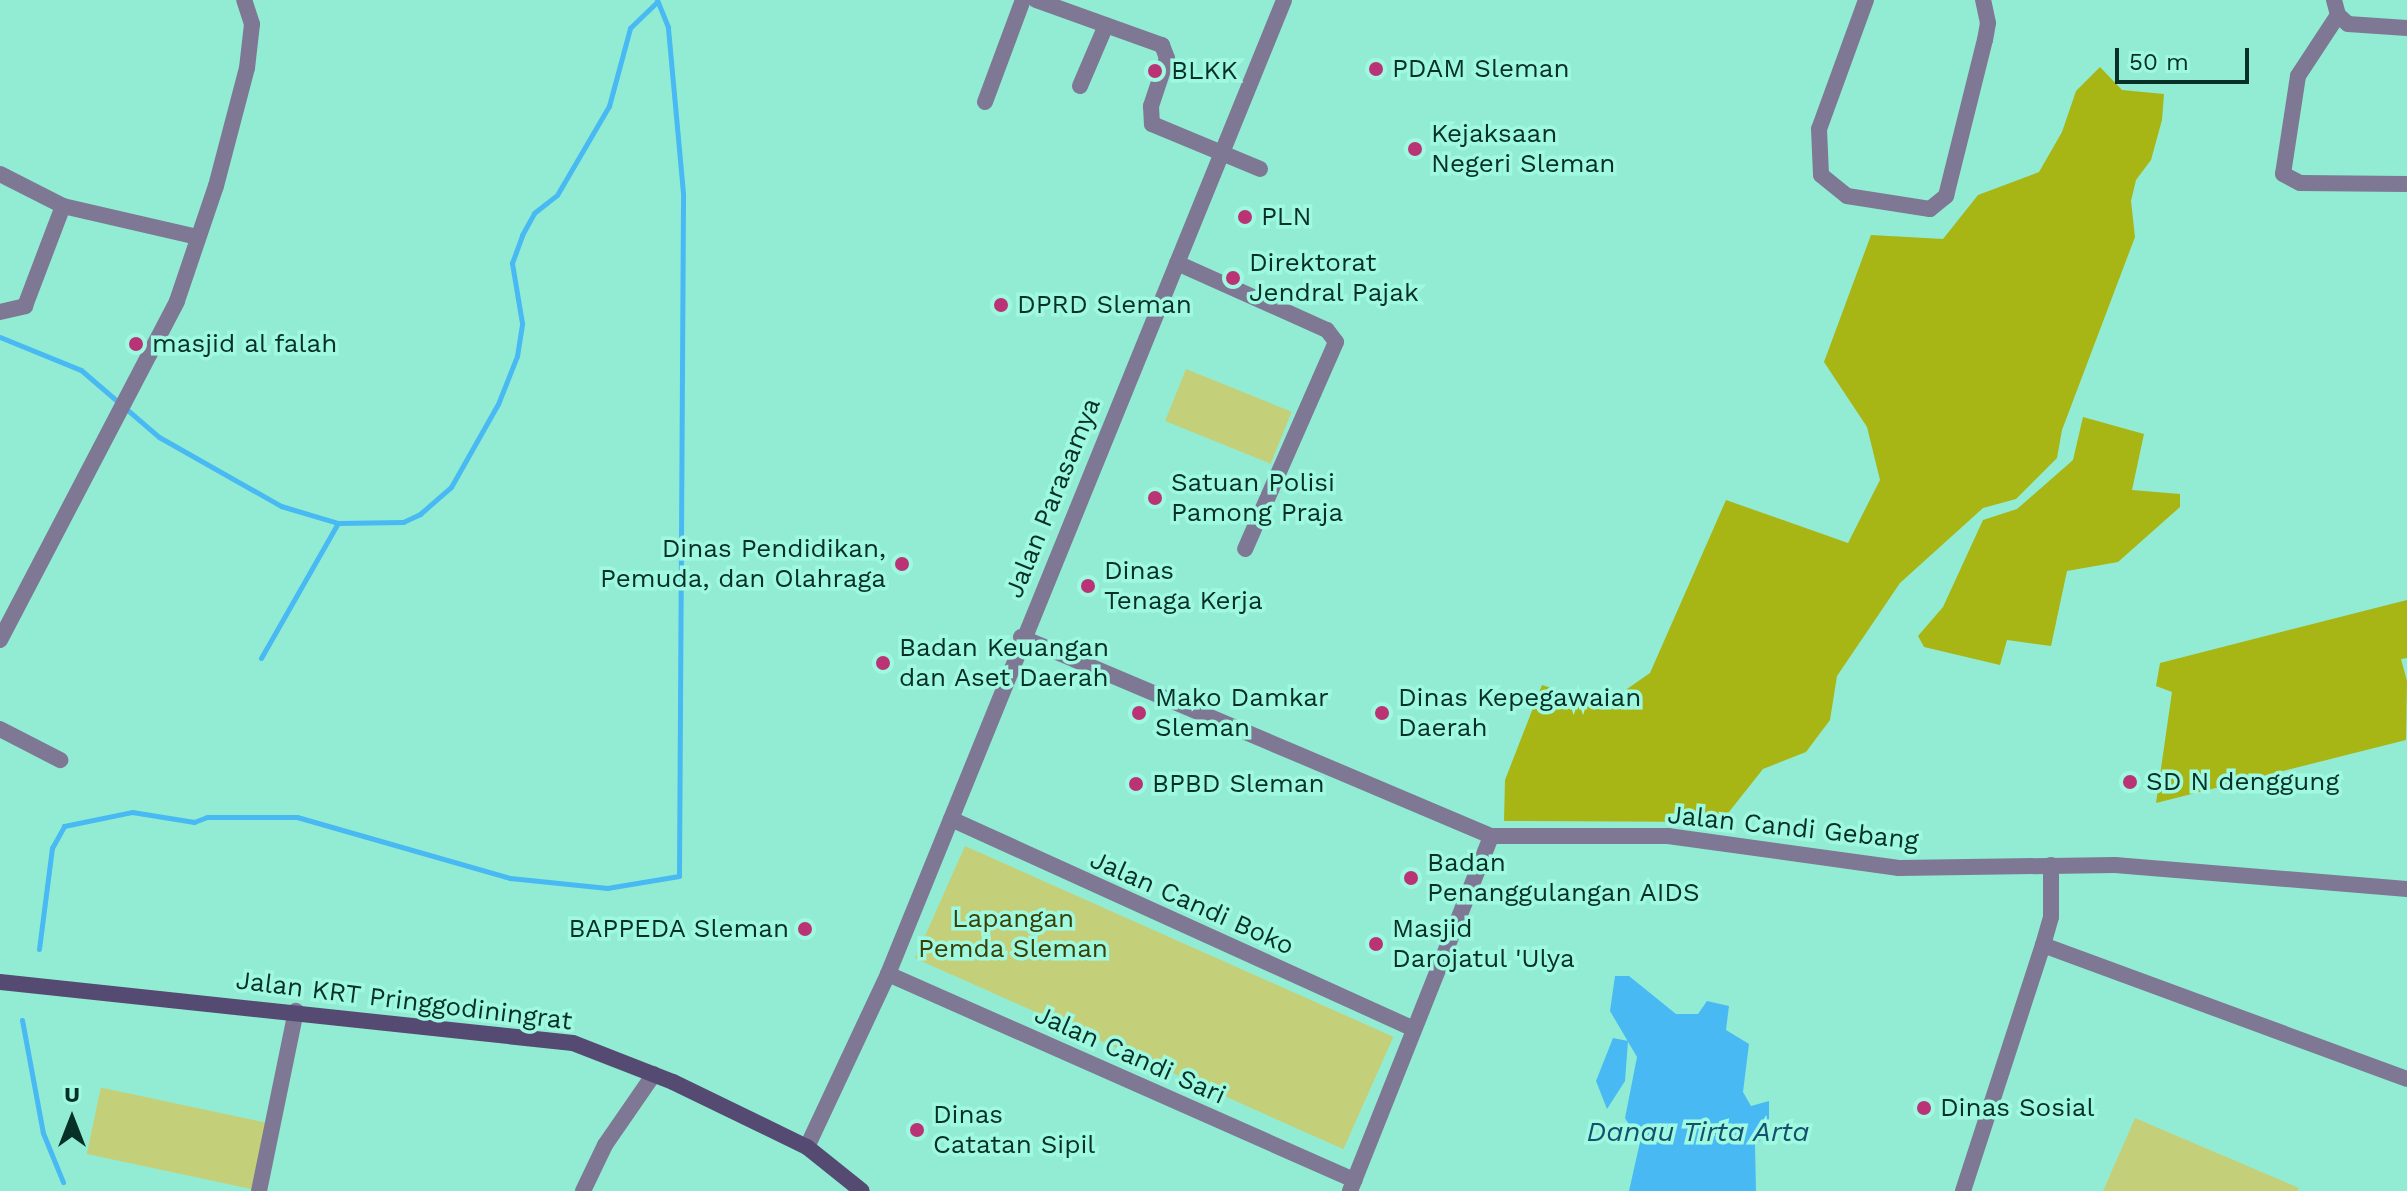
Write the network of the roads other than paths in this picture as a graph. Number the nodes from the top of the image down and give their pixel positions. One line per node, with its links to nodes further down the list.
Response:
1 (244, 0): 17 (street)
2 (1023, 0): 11 (street)
3 (1036, 0): 8 (street)
4 (1284, 0): 12 (street, Jalan Parasamya)
5 (1866, 0): 6 (street)
6 (1983, 0)
7 (2336, 8): 9 (street); 15 (street)
8 (1106, 25): 10 (street); 12 (street)
9 (2407, 28)
10 (1080, 86)
11 (985, 102)
12 (1221, 152): 13 (street); 18 (street, Jalan Parasamya)
13 (1260, 169)
14 (0, 174): 16 (street)
15 (2407, 184)
16 (63, 206): 17 (street); 19 (street)
17 (197, 237): 22 (street)
18 (1177, 263): 20 (street); 21 (street, Jalan Parasamya)
19 (0, 312)
20 (1245, 549)
21 (1021, 637): 25 (street, Jalan Parasamya); 26 (street, Jalan Candi Gebang)
22 (0, 640)
23 (0, 729): 24 (street)
24 (60, 760)
25 (951, 819): 30 (street, Jalan Parasamya); 33 (street, Jalan Candi Boko)
26 (1491, 836): 27 (street, Jalan Candi Gebang); 33 (street)
27 (2051, 865): 28 (street, Jalan Candi Gebang); 29 (street)
28 (2407, 889)
29 (2043, 945): 35 (street); 41 (street)
30 (888, 974): 36 (street, Jalan Parasamya); 37 (street, Jalan Candi Sari)
31 (0, 982): 32 (main road, Jalan KRT Pringgodiningrat)
32 (296, 1011): 34 (main road, Jalan KRT Pringgodiningrat); 38 (street)
33 (1414, 1029): 37 (street)
34 (654, 1074): 36 (main road, Jalan KRT Pringgodiningrat); 39 (street)
35 (2407, 1079)
36 (807, 1147): 40 (main road, Jalan KRT Pringgodiningrat)
37 (1352, 1186)
38 (259, 1191)
39 (583, 1191)
40 (862, 1191)
41 (1963, 1191)

